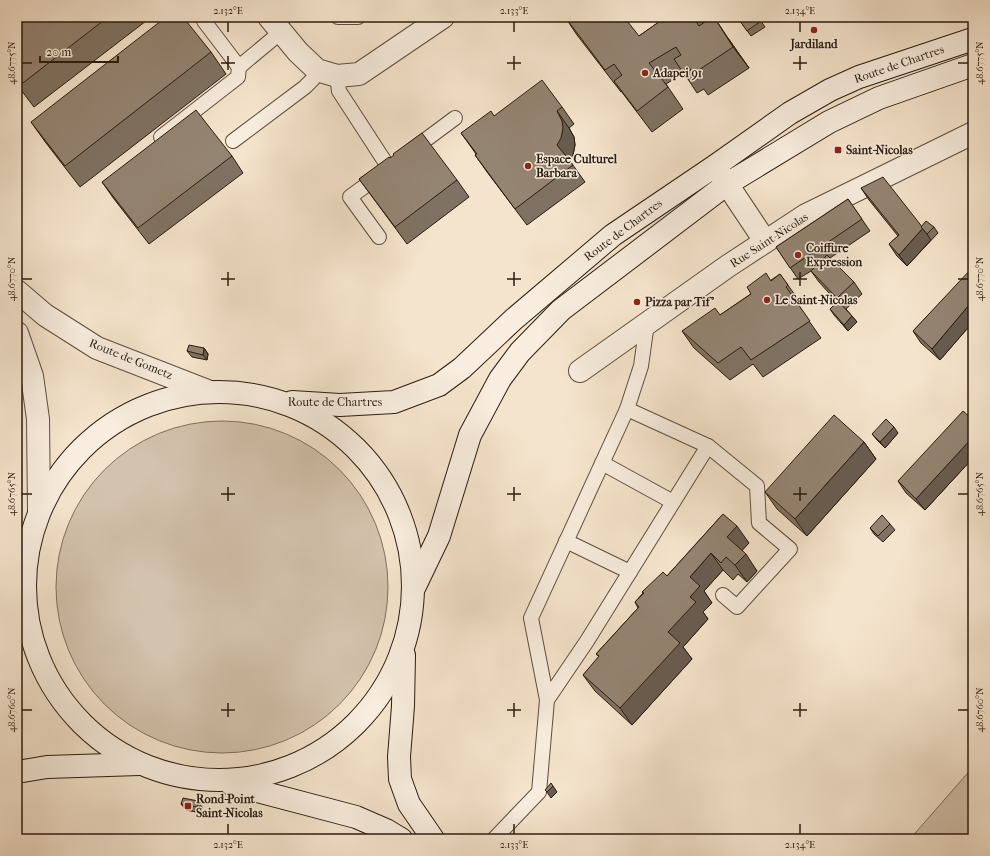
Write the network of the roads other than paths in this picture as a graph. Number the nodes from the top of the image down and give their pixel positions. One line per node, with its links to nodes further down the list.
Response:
1 (338, 17): 2 (lane)
2 (358, 17)
3 (443, 17): 9 (main road)
4 (204, 21): 8 (lane)
5 (275, 25): 8 (lane); 9 (main road)
6 (973, 39): 14 (main road, Route de Chartres)
7 (973, 65): 16 (main road, Route de Chartres)
8 (239, 67): 13 (lane)
9 (326, 73): 12 (lane); 15 (lane)
10 (455, 118): 15 (lane)
11 (973, 133): 18 (main road, Rue Saint-Nicolas)
12 (233, 141)
13 (150, 146)
14 (715, 166): 16 (main road); 24 (main road, Route de Chartres)
15 (389, 168): 17 (lane)
16 (727, 184): 18 (main road); 33 (main road, Route de Chartres)
17 (379, 237)
18 (765, 241): 20 (main road, Rue Saint-Nicolas)
19 (17, 292): 23 (main road, Route de Gometz)
20 (647, 323): 22 (main road, Rue Saint-Nicolas); 25 (lane)
21 (17, 333): 29 (main road)
22 (580, 371)
23 (210, 392): 24 (main road); 29 (main road)
24 (282, 402): 33 (main road)
25 (627, 409): 26 (lane); 27 (lane)
26 (708, 446): 28 (lane); 34 (lane)
27 (602, 463): 28 (lane); 30 (lane)
28 (673, 502): 31 (lane)
29 (39, 511): 32 (main road)
30 (566, 541): 31 (lane); 37 (lane)
31 (630, 572): 37 (lane)
32 (24, 588): 35 (main road); 38 (main road)
33 (414, 589): 36 (main road)
34 (723, 595)
35 (17, 608)
36 (404, 646): 40 (main road); 42 (main road)
37 (547, 700): 43 (lane)
38 (140, 764): 39 (main road); 40 (main road)
39 (17, 772)
40 (218, 781): 41 (main road)
41 (401, 839)
42 (433, 839)
43 (494, 839)

